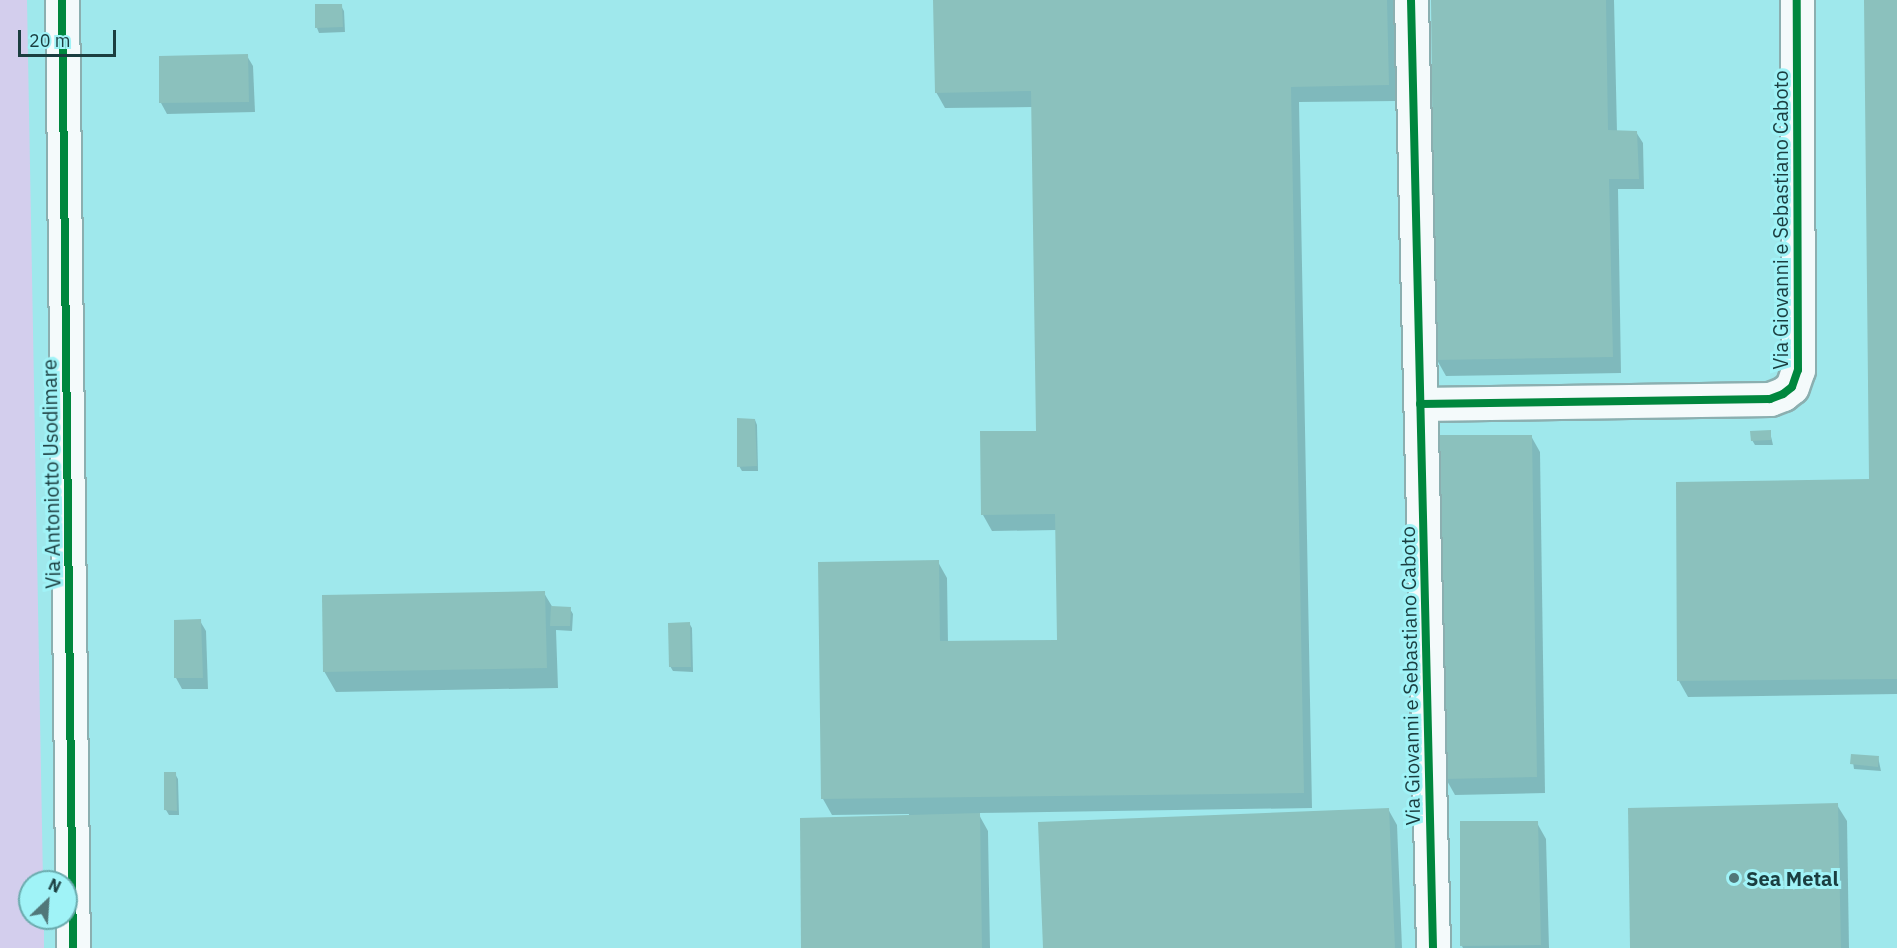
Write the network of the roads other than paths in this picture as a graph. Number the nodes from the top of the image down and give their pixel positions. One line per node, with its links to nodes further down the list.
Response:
1 (62, 0): 5 (street, Via Antoniotto Usodimare)
2 (1411, 0): 4 (street, Via Giovanni e Sebastiano Caboto)
3 (1797, 0): 4 (street, Via Giovanni e Sebastiano Caboto)
4 (1420, 404): 6 (street, Via Giovanni e Sebastiano Caboto)
5 (74, 948)
6 (1433, 948)

